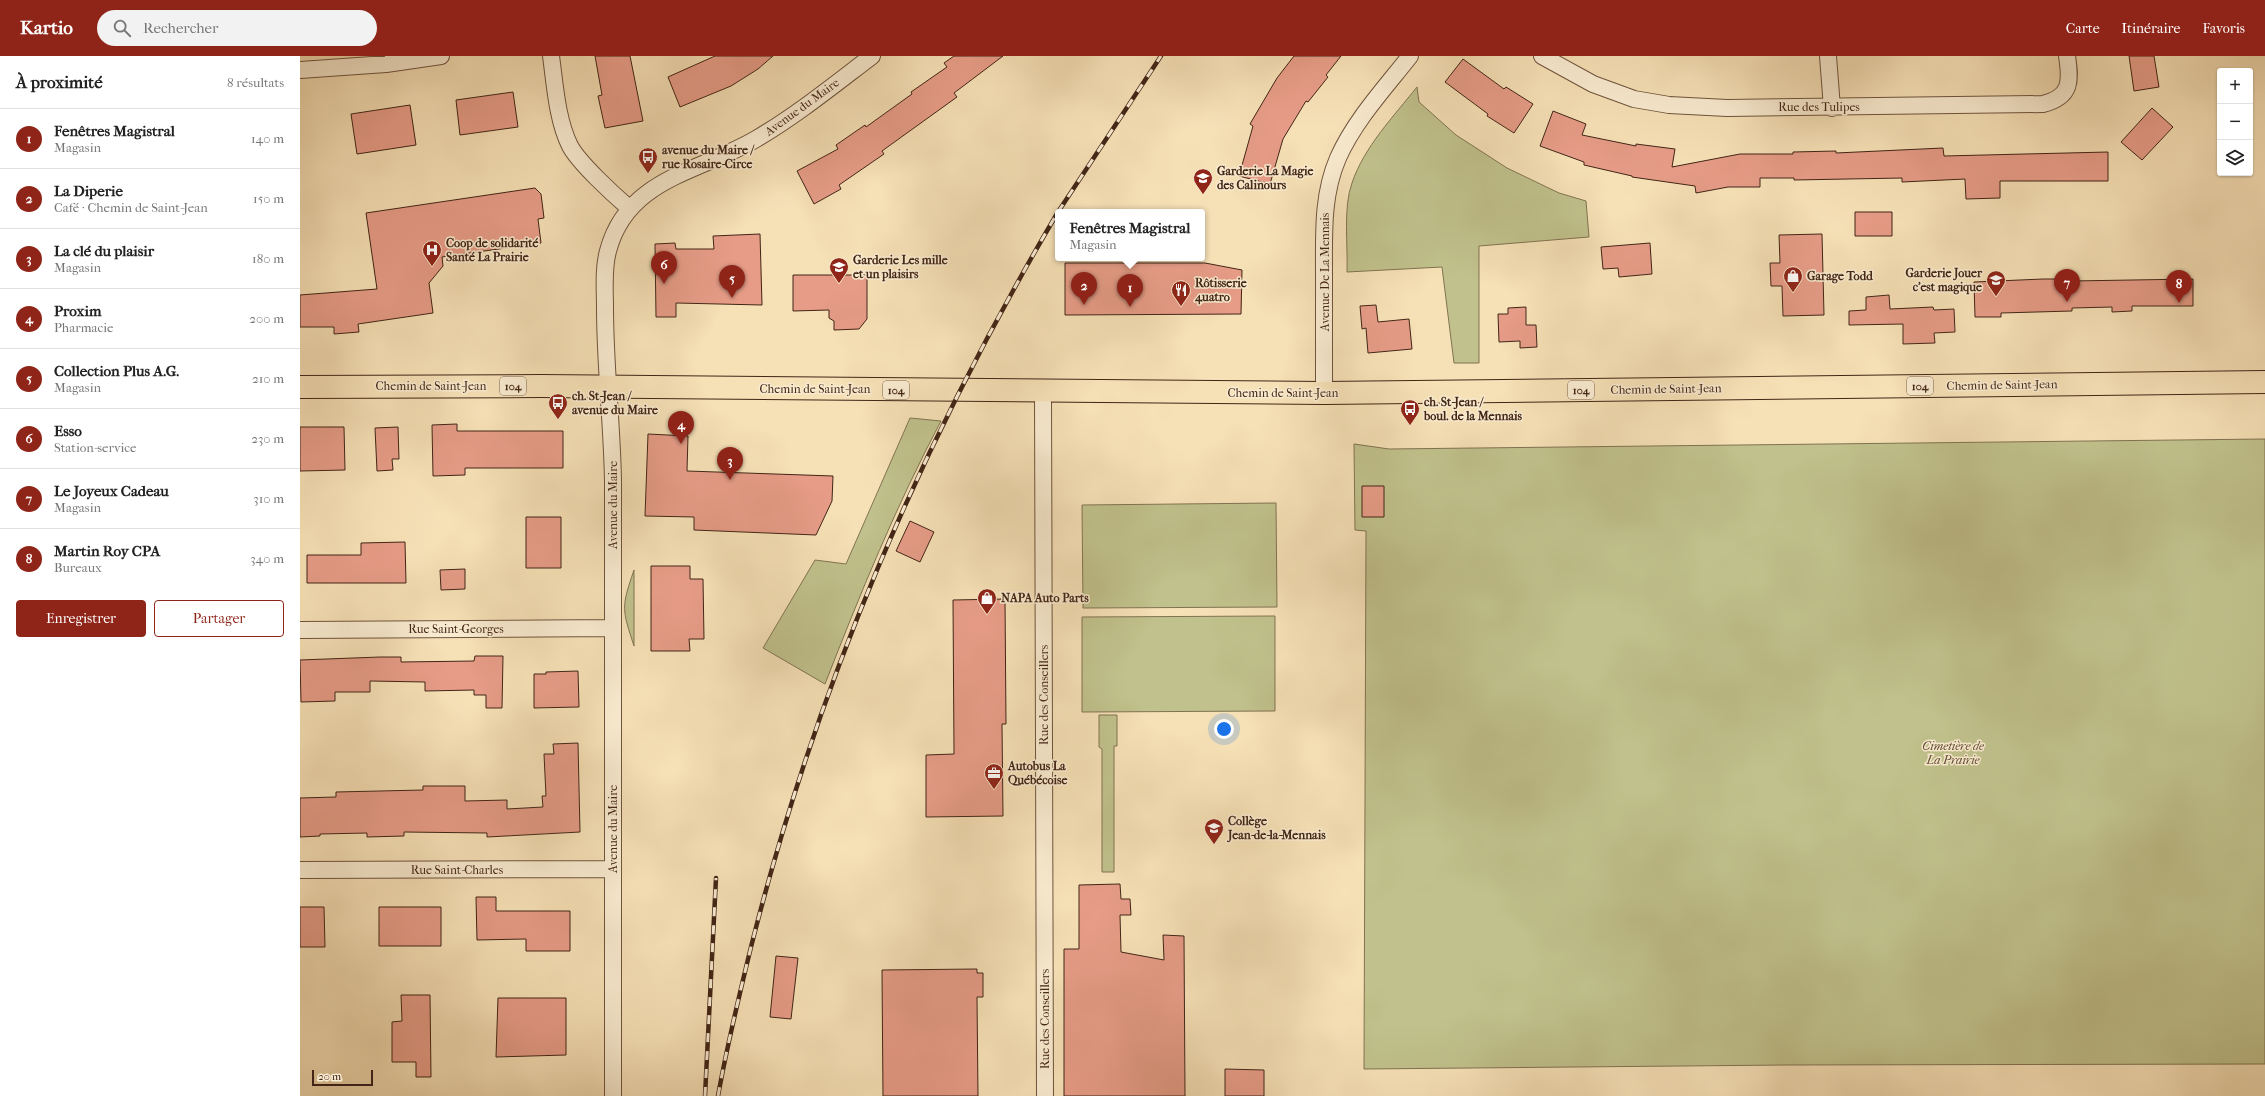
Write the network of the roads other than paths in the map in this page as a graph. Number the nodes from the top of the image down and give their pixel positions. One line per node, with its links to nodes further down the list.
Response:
1 (441, 56): 8 (street)
2 (551, 56): 11 (street)
3 (1410, 56): 16 (street, Avenue De La Mennais)
4 (1542, 56): 10 (street, Rue des Tulipes)
5 (1828, 56): 10 (street)
6 (2067, 56): 10 (street, Rue des Tulipes)
7 (868, 57): 11 (street, Avenue du Maire)
8 (334, 62): 9 (street)
9 (300, 70)
10 (1832, 108)
11 (629, 208): 14 (street, Avenue du Maire)
12 (2265, 382): 16 (main road, Chemin de Saint-Jean / 104)
13 (300, 387): 14 (main road, Chemin de Saint-Jean / 104)
14 (608, 387): 15 (main road, Chemin de Saint-Jean / 104); 17 (street, Avenue du Maire)
15 (1043, 391): 16 (main road, Chemin de Saint-Jean / 104); 22 (street, Rue des Conseillers)
16 (1324, 393)
17 (612, 628): 18 (street, Rue Saint-Georges); 19 (street, Avenue du Maire)
18 (300, 630)
19 (613, 869): 20 (street, Rue Saint-Charles); 21 (street, Avenue du Maire)
20 (300, 870)
21 (613, 1096)
22 (1045, 1096)

